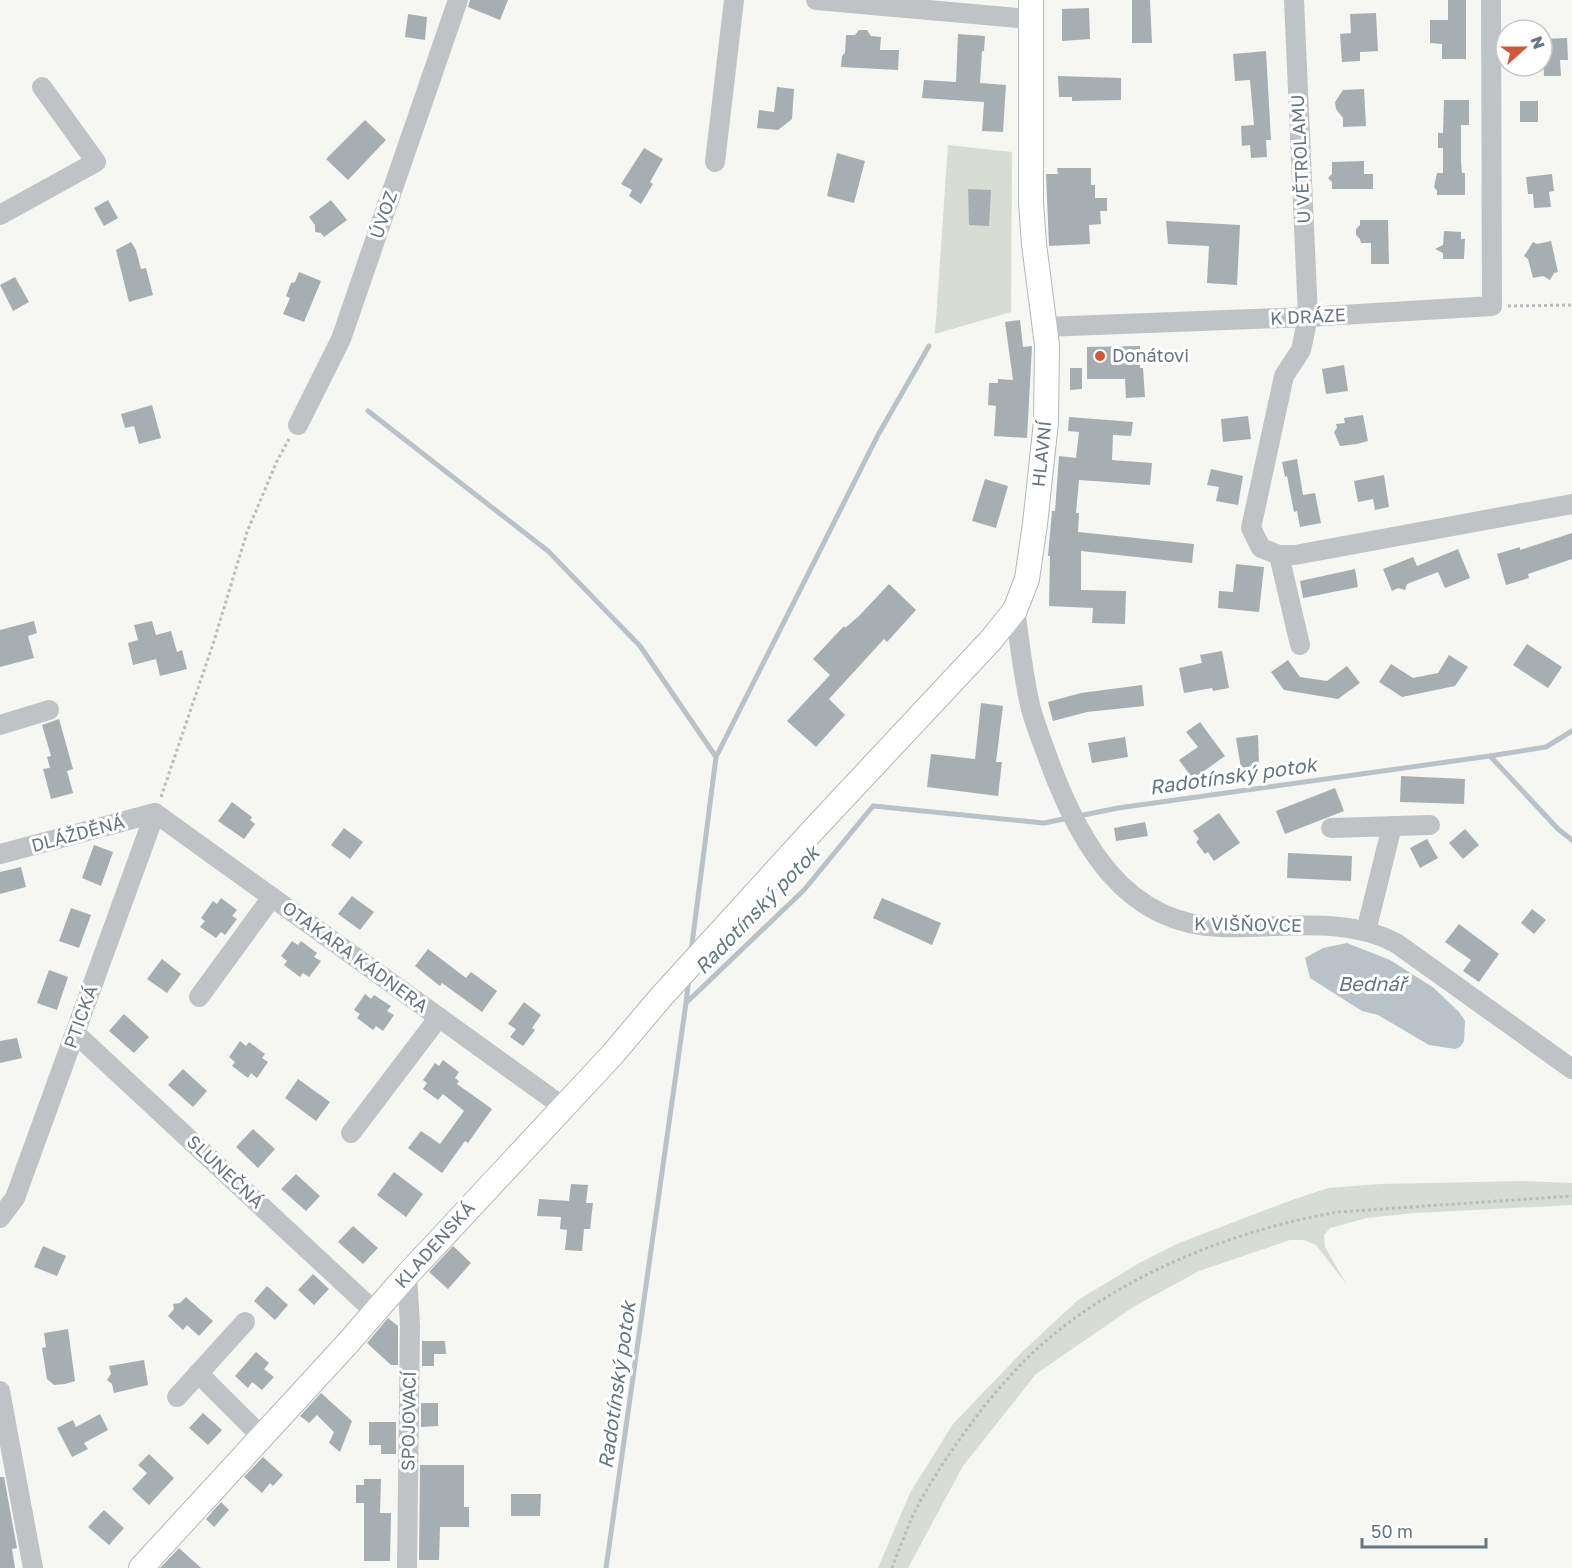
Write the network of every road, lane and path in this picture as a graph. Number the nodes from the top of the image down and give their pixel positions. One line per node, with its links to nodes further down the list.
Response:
1 (458, 0): 14 (street, ÚVOZ)
2 (734, 0): 8 (street)
3 (816, 0): 6 (street)
4 (1294, 0): 12 (street, U VĚTROLAMU)
5 (1491, 0): 11 (street)
6 (1031, 9): 13 (main road, HLAVNÍ)
7 (42, 87): 9 (street)
8 (715, 162)
9 (0, 215)
10 (1572, 305): 11 (path)
11 (1492, 306): 12 (street, K DRÁZE)
12 (1308, 317): 13 (street, K DRÁZE); 16 (street, U VĚTROLAMU)
13 (1044, 327): 17 (main road, HLAVNÍ)
14 (298, 424): 21 (path)
15 (1572, 504): 16 (street)
16 (1279, 555): 18 (street)
17 (1015, 610): 27 (street, K VIŠŇOVCE); 31 (main road, HLAVNÍ)
18 (1300, 645)
19 (49, 710): 20 (street)
20 (0, 725)
21 (155, 813): 25 (street, DLÁŽDĚNÁ); 26 (street, OTAKARA KÁDNERA); 30 (street, PTICKÁ)
22 (1430, 825): 23 (street)
23 (1392, 826): 24 (street); 27 (street)
24 (1331, 828)
25 (0, 854)
26 (272, 897): 28 (street, OTAKARA KÁDNERA); 29 (street, OTAKARA KÁDNERA)
27 (1366, 931): 32 (street, K VIŠŇOVCE)
28 (199, 997)
29 (439, 1017): 33 (street, OTAKARA KÁDNERA); 34 (street, OTAKARA KÁDNERA)
30 (75, 1032): 36 (street, PTICKÁ); 38 (street, SLUNEČNÁ)
31 (612, 1055): 33 (main road, KLADENSKÁ)
32 (1572, 1069)
33 (562, 1106): 37 (main road, KLADENSKÁ)
34 (351, 1133)
35 (1572, 1196): 48 (path)
36 (0, 1218)
37 (407, 1275): 38 (main road, KLADENSKÁ); 47 (street, SPOJOVACÍ)
38 (375, 1312): 44 (main road, KLADENSKÁ)
39 (244, 1322): 40 (street)
40 (198, 1374): 42 (street); 44 (street)
41 (0, 1391): 43 (street)
42 (177, 1397)
43 (2, 1411): 45 (street)
44 (262, 1437): 46 (main road, KLADENSKÁ)
45 (33, 1568)
46 (141, 1568)
47 (407, 1568)
48 (892, 1568)

